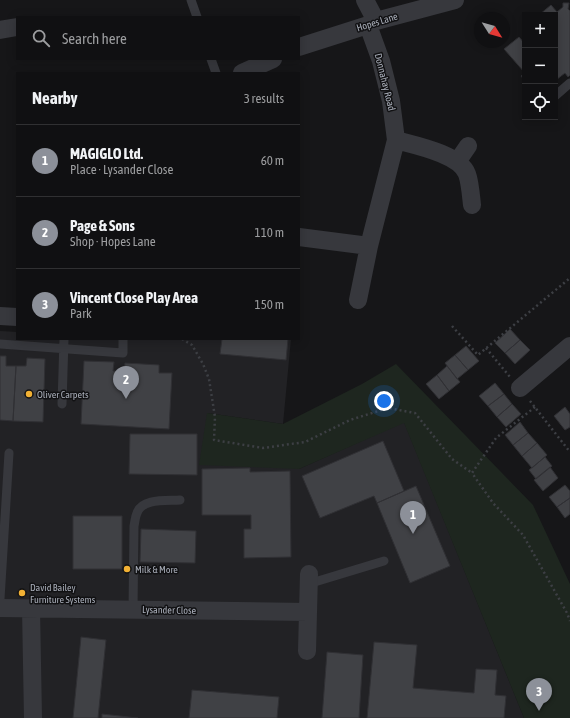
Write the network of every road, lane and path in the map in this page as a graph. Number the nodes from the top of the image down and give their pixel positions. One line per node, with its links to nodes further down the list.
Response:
1 (191, 0): 4 (lane)
2 (365, 0): 5 (street, Donnahay Road)
3 (455, 0): 5 (street, Hopes Lane)
4 (197, 16)
5 (372, 23): 8 (street, Hopes Lane); 15 (street, Donnahay Road)
6 (16, 27): 7 (street)
7 (0, 30)
8 (300, 47)
9 (211, 60): 11 (lane)
10 (271, 60): 12 (street)
11 (216, 72)
12 (244, 72)
13 (570, 83): 14 (lane)
14 (558, 93)
15 (396, 140): 17 (street); 20 (street, Donnahay Road)
16 (468, 146): 17 (street)
17 (457, 162): 18 (street)
18 (472, 204)
19 (300, 237): 20 (street)
20 (369, 246): 22 (street, Donnahay Road)
21 (570, 278): 25 (path)
22 (358, 300)
23 (0, 316): 24 (street)
24 (16, 317)
25 (452, 326)
26 (123, 340): 30 (lane)
27 (184, 340): 36 (path)
28 (22, 342): 29 (lane); 30 (lane)
29 (0, 344)
30 (64, 344): 33 (lane)
31 (570, 346): 32 (street)
32 (520, 388)
33 (62, 404)
34 (535, 407): 36 (path)
35 (8, 453): 40 (lane)
36 (472, 473): 45 (path)
37 (180, 500): 43 (lane)
38 (384, 561): 39 (lane)
39 (309, 579): 44 (street)
40 (0, 599)
41 (0, 608): 42 (street, Lysander Close)
42 (30, 608): 43 (street, Lysander Close); 47 (street)
43 (133, 610): 44 (street, Lysander Close)
44 (308, 612): 46 (street)
45 (570, 621)
46 (307, 651)
47 (33, 718)

